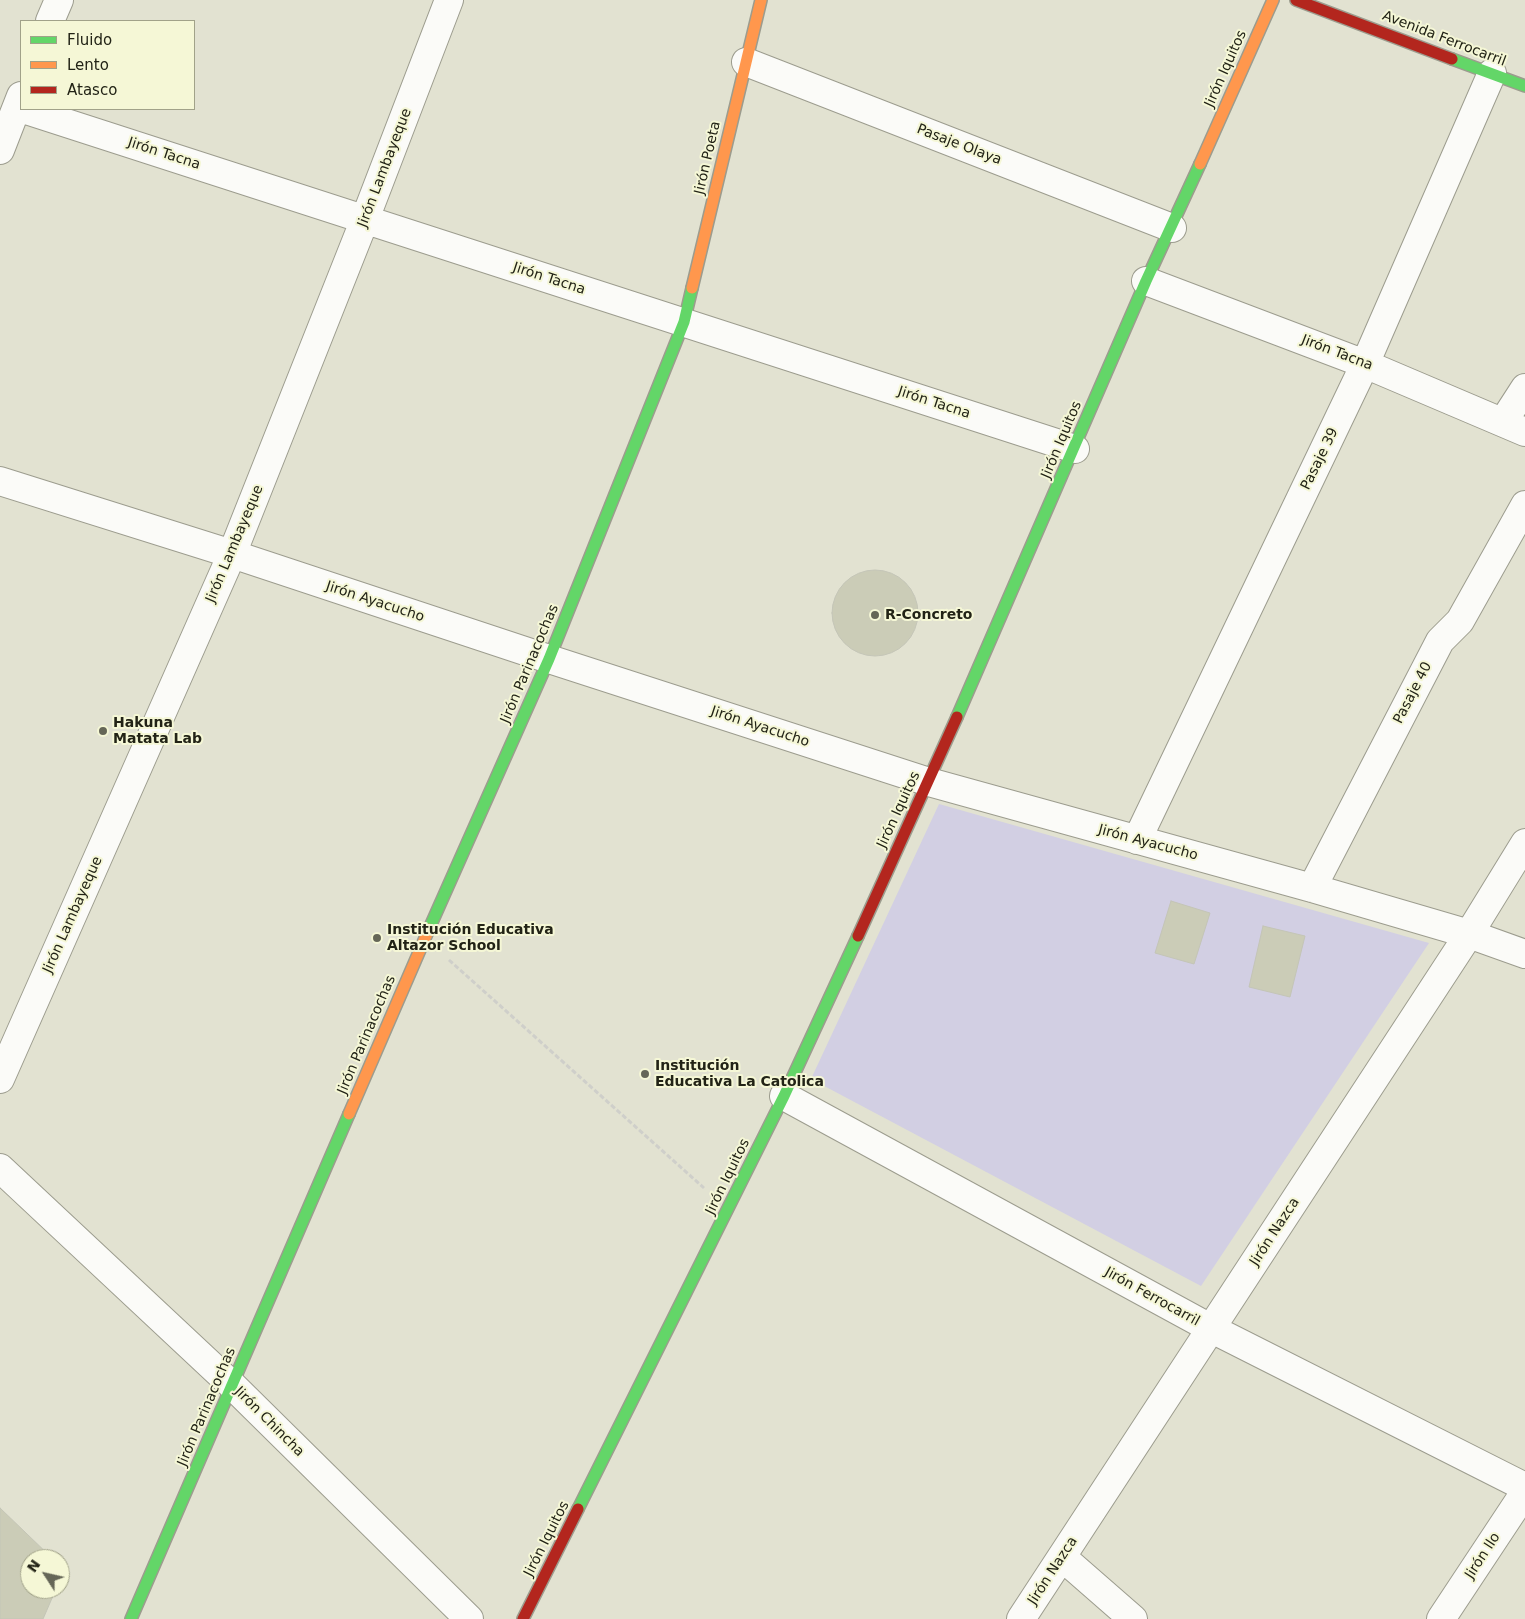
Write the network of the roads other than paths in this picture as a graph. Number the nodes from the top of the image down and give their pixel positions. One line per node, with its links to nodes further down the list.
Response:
1 (58, 0): 6 (street)
2 (449, 0): 13 (street, Jirón Lambayeque)
3 (761, 0): 7 (street, Jirón Poeta)
4 (1273, 0): 14 (street, Jirón Iquitos)
5 (1296, 0): 8 (street, Avenida Ferrocarril)
6 (50, 20)
7 (746, 62): 14 (street, Pasaje Olaya); 16 (street, Jirón Poeta)
8 (1492, 73): 9 (street, Avenida Ferrocarril); 17 (street, Pasaje 39)
9 (1525, 86)
10 (17, 104): 12 (street)
11 (35, 110): 13 (street, Jirón Tacna)
12 (0, 150)
13 (366, 219): 16 (street, Jirón Tacna); 23 (street, Jirón Lambayeque)
14 (1172, 228): 15 (street, Jirón Iquitos)
15 (1146, 281): 17 (street, Jirón Tacna); 20 (street, Jirón Iquitos)
16 (684, 322): 20 (street, Jirón Tacna); 24 (street, Jirón Parinacochas)
17 (1366, 364): 19 (street, Jirón Tacna); 26 (street, Pasaje 39)
18 (1525, 388): 19 (street)
19 (1514, 427)
20 (1075, 449): 25 (street, Jirón Iquitos)
21 (0, 481): 23 (street, Jirón Ayacucho)
22 (1525, 505): 28 (street, Pasaje 40)
23 (232, 554): 24 (street, Jirón Ayacucho); 31 (street, Jirón Lambayeque)
24 (549, 659): 25 (street, Jirón Ayacucho); 35 (street, Jirón Parinacochas)
25 (929, 782): 26 (street, Jirón Ayacucho); 32 (street, Jirón Iquitos)
26 (1137, 840): 28 (street, Jirón Ayacucho)
27 (1525, 843): 29 (street, Jirón Nazca)
28 (1312, 888): 29 (street, Jirón Ayacucho)
29 (1468, 934): 30 (street, Jirón Ayacucho); 34 (street, Jirón Nazca)
30 (1525, 954)
31 (0, 1079)
32 (784, 1096): 34 (street, Jirón Ferrocarril); 41 (street, Jirón Iquitos)
33 (0, 1168): 35 (street, Jirón Chincha)
34 (1212, 1330): 36 (street, Jirón Ferrocarril); 38 (street, Jirón Nazca)
35 (233, 1386): 39 (street, Jirón Parinacochas); 40 (street, Jirón Chincha)
36 (1525, 1487)
37 (1525, 1492): 44 (street, Jirón Ilo)
38 (1062, 1557): 42 (street, Jirón Nazca); 43 (street)
39 (131, 1619)
40 (470, 1619)
41 (523, 1619)
42 (1021, 1619)
43 (1133, 1619)
44 (1441, 1619)

